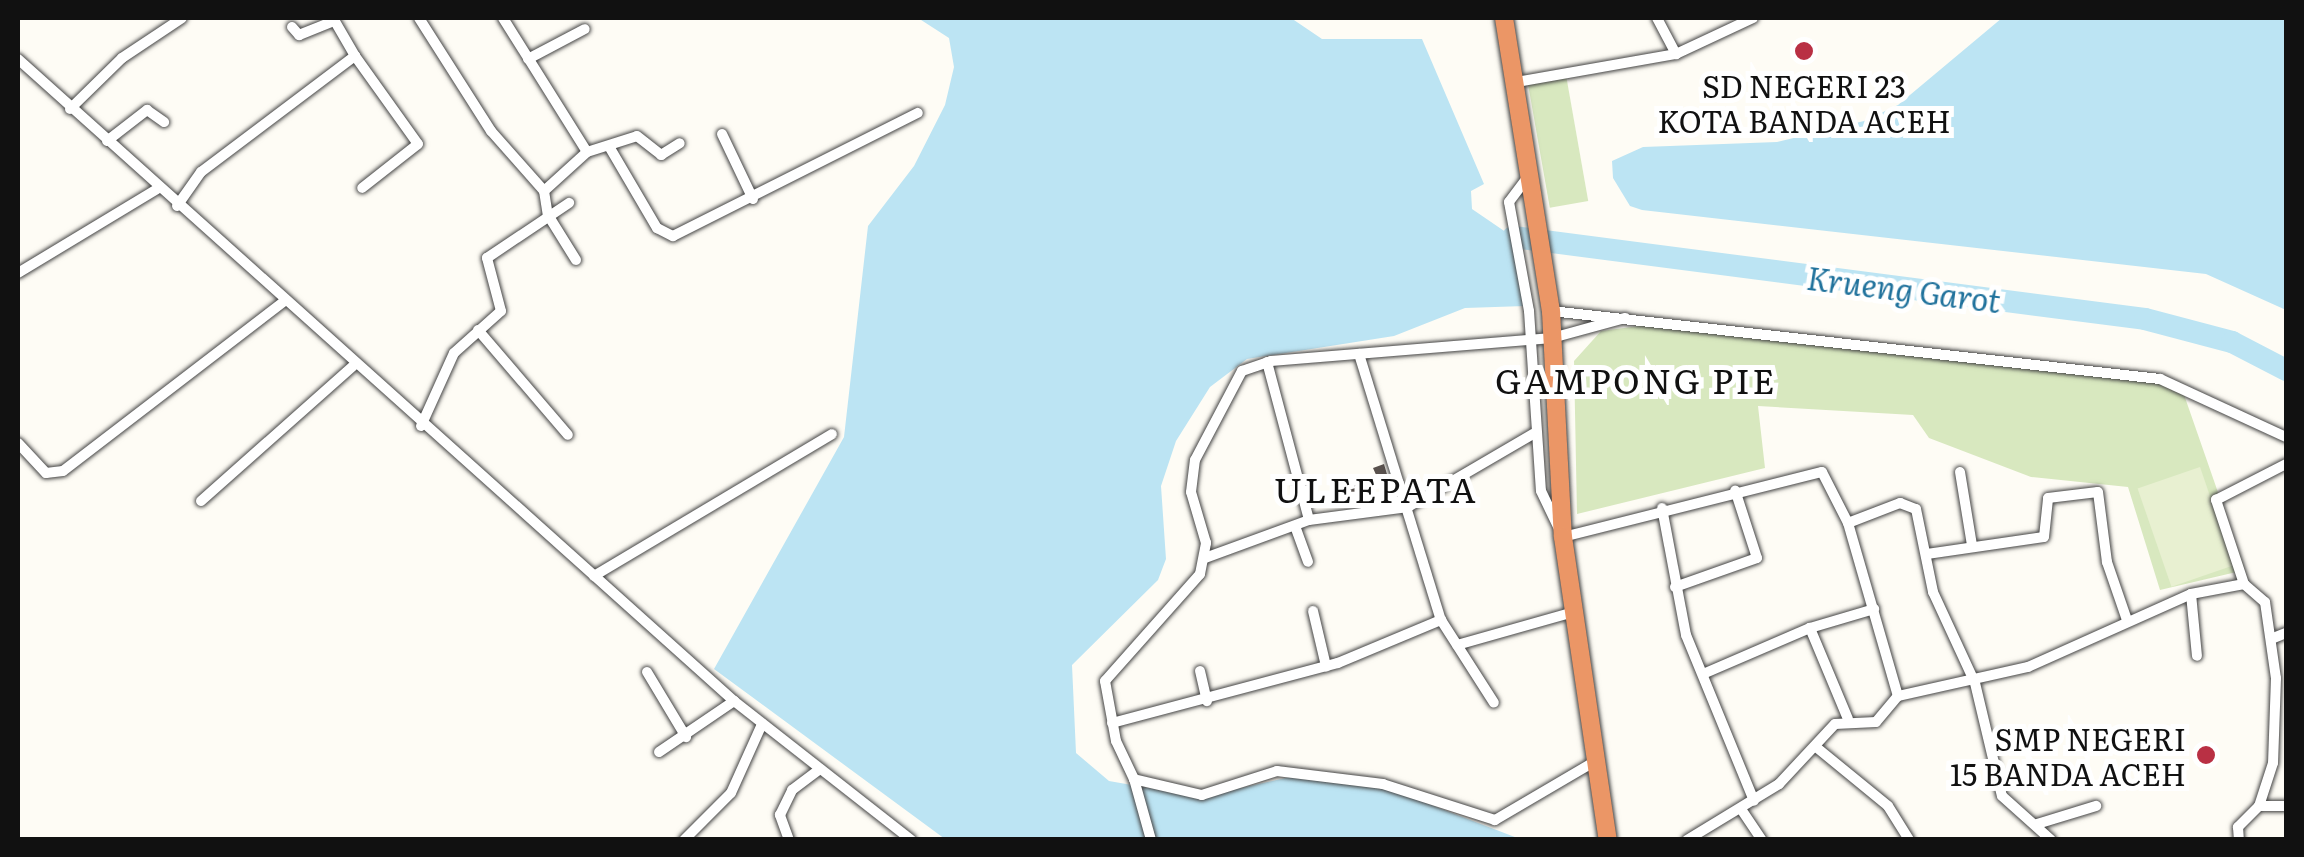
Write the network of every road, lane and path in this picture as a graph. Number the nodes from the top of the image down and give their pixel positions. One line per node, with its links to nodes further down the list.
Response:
1 (182, 18): 15 (street)
2 (419, 18): 26 (street)
3 (503, 18): 12 (street)
4 (1504, 18): 14 (highway)
5 (1657, 18): 10 (street)
6 (1754, 18): 10 (street)
7 (333, 19): 8 (street); 11 (street)
8 (292, 26)
9 (585, 29): 12 (street)
10 (1676, 54): 14 (street)
11 (356, 56): 24 (street); 29 (street)
12 (528, 58): 22 (street)
13 (18, 60): 15 (street)
14 (1510, 83): 23 (highway)
15 (70, 109): 19 (street)
16 (918, 113): 27 (street)
17 (164, 122): 19 (street)
18 (722, 134): 27 (street)
19 (106, 141): 25 (street)
20 (680, 143): 21 (street)
21 (610, 148): 22 (street); 27 (street)
22 (587, 152): 26 (street)
23 (1527, 178): 34 (highway); 37 (street)
24 (362, 188)
25 (156, 189): 29 (street); 32 (street)
26 (544, 190): 30 (street)
27 (753, 198)
28 (569, 204): 30 (street)
29 (178, 206): 33 (street)
30 (548, 214): 31 (street); 36 (street)
31 (576, 260)
32 (18, 273)
33 (283, 302): 41 (street); 47 (street)
34 (1551, 307): 35 (street); 38 (highway)
35 (1625, 318): 38 (street); 46 (street)
36 (478, 330): 42 (street); 45 (street)
37 (1529, 335): 38 (street); 39 (street); 44 (street)
38 (1552, 338): 57 (highway)
39 (1358, 354): 40 (street); 52 (street)
40 (1266, 362): 54 (street); 60 (street)
41 (354, 366): 42 (street); 51 (street)
42 (421, 426): 62 (street)
43 (832, 434): 62 (street)
44 (1533, 434): 52 (street); 57 (street)
45 (568, 435)
46 (2286, 436)
47 (18, 443)
48 (2286, 464): 63 (street)
49 (1960, 472): 58 (street)
50 (1735, 490): 53 (street); 55 (street); 64 (street)
51 (201, 502)
52 (1408, 507): 54 (street); 69 (street)
53 (1662, 508): 57 (street); 64 (street)
54 (1309, 520): 56 (street)
55 (1848, 524): 59 (street); 66 (street)
56 (1295, 526): 60 (street); 61 (street)
57 (1563, 537): 68 (highway)
58 (1972, 545): 59 (street); 70 (street)
59 (1927, 554): 80 (street)
60 (1205, 558): 86 (street)
61 (1308, 562)
62 (594, 576): 82 (street)
63 (2244, 584): 65 (street); 73 (street)
64 (1675, 587): 79 (street)
65 (2191, 594): 70 (street); 75 (street)
66 (1874, 609): 71 (street); 81 (street)
67 (1314, 611): 76 (street)
68 (1578, 611): 74 (street); 91 (highway)
69 (1441, 620): 74 (street); 76 (street)
70 (2127, 620): 80 (street)
71 (1810, 628): 79 (street); 85 (street)
72 (2286, 633): 73 (street)
73 (2271, 640): 96 (street)
74 (1458, 645): 84 (street)
75 (2197, 656)
76 (1326, 666): 83 (street)
77 (1200, 671): 83 (street)
78 (646, 672): 88 (street)
79 (1702, 674): 94 (street)
80 (1975, 683): 81 (street); 99 (street)
81 (1898, 696): 85 (street)
82 (734, 701): 87 (street); 88 (street)
83 (1207, 701): 86 (street)
84 (1494, 703)
85 (1848, 719): 89 (street)
86 (1112, 723): 93 (street)
87 (762, 724): 92 (street); 100 (street)
88 (686, 737): 90 (street)
89 (1816, 747): 94 (street); 107 (street)
90 (659, 752)
91 (1599, 759): 93 (street); 104 (highway)
92 (820, 769): 101 (street); 102 (street)
93 (1134, 780): 103 (street)
94 (1754, 801): 98 (street)
95 (2096, 806): 99 (street)
96 (2259, 806): 97 (street); 109 (street)
97 (2286, 806)
98 (1743, 812): 105 (street); 106 (street)
99 (2036, 824): 108 (street)
100 (684, 840)
101 (789, 840)
102 (910, 840)
103 (1151, 840)
104 (1608, 840)
105 (1688, 840)
106 (1762, 840)
107 (1909, 840)
108 (2050, 840)
109 (2239, 840)

